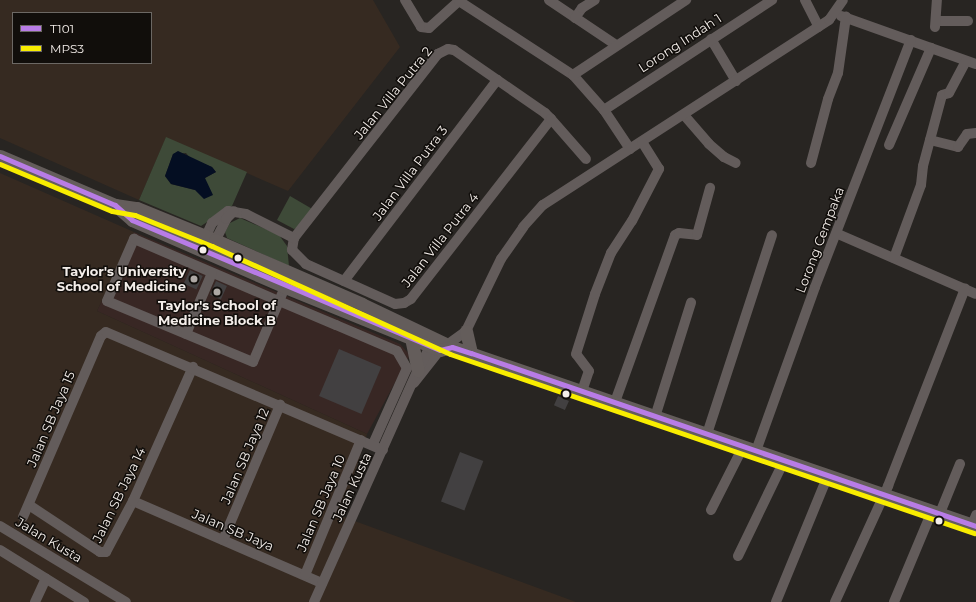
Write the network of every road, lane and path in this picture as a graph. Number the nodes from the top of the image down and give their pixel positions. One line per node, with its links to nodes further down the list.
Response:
1 (405, 0): 9 (street)
2 (549, 0): 11 (street)
3 (595, 0): 11 (street)
4 (686, 0): 17 (street)
5 (772, 0): 15 (street, Lorong Indah 1)
6 (805, 0): 14 (street)
7 (843, 0): 10 (street)
8 (937, 0): 13 (street)
9 (460, 1): 20 (street)
10 (836, 14): 12 (street); 14 (street)
11 (575, 18): 17 (street)
12 (846, 18): 16 (street); 34 (street)
13 (968, 21)
14 (819, 27): 22 (street)
15 (711, 38): 22 (street); 23 (street, Lorong Indah 1)
16 (911, 40): 18 (street); 37 (street, Lorong Cempaka)
17 (616, 45): 20 (street)
18 (931, 48): 19 (street); 29 (street)
19 (971, 63): 27 (street)
20 (573, 75): 23 (street)
21 (497, 80): 25 (street, Jalan Villa Putra 2); 40 (street, Jalan Villa Putra 2); 44 (street, Jalan Villa Putra 3)
22 (736, 81): 24 (street)
23 (604, 110): 30 (street)
24 (684, 115): 28 (street); 33 (street)
25 (551, 119): 32 (street, Jalan Villa Putra 2); 44 (street, Jalan Villa Putra 4)
26 (976, 133): 27 (street)
27 (930, 140): 42 (street)
28 (642, 142): 30 (street); 60 (street)
29 (889, 145)
30 (630, 149): 52 (street)
31 (0, 156): 36 (main road)
32 (586, 159)
33 (736, 163)
34 (811, 163)
35 (710, 188): 61 (street)
36 (115, 205): 39 (main road); 41 (main road)
37 (838, 234): 42 (street); 71 (street, Lorong Cempaka)
38 (772, 235): 66 (street)
39 (210, 238): 40 (street); 41 (street); 50 (main road)
40 (294, 238): 44 (street, Jalan Villa Putra 4)
41 (204, 251): 45 (main road)
42 (894, 258): 46 (street)
43 (212, 273): 48 (street); 54 (street); 54 (street)
44 (344, 281)
45 (285, 287): 48 (street); 51 (main road)
46 (965, 289): 47 (street); 75 (street)
47 (976, 294)
48 (279, 301): 54 (street); 64 (street)
49 (691, 303): 63 (street)
50 (362, 304): 51 (main road); 53 (main road)
51 (365, 320): 53 (main road)
52 (467, 327): 55 (street); 56 (main road)
53 (412, 333): 55 (main road); 55 (main road); 58 (main road)
54 (186, 334)
55 (443, 344): 56 (main road); 58 (street, Jalan Kusta); 59 (street, Jalan Kusta)
56 (470, 353): 60 (main road)
57 (193, 367): 62 (street); 76 (street, Jalan SB Jaya 14); 77 (street, Jalan SB Jaya 15)
58 (418, 370): 59 (street, Jalan Kusta)
59 (414, 383): 65 (street, Jalan Kusta)
60 (582, 391): 61 (main road)
61 (615, 402): 63 (main road)
62 (280, 405): 67 (street); 83 (street, Jalan SB Jaya 12)
63 (655, 417): 66 (main road)
64 (382, 423): 65 (street); 68 (street)
65 (394, 427): 70 (street, Jalan Kusta)
66 (706, 434): 69 (main road)
67 (361, 440): 68 (street); 86 (street, Jalan SB Jaya 10)
68 (373, 444): 70 (street)
69 (743, 447): 71 (main road); 78 (street)
70 (384, 450): 88 (street, Jalan Kusta)
71 (756, 452): 72 (main road)
72 (784, 461): 74 (main road); 85 (street)
73 (960, 464): 79 (street)
74 (828, 475): 75 (main road); 93 (street)
75 (883, 494): 79 (main road); 94 (street)
76 (133, 501): 77 (street, Jalan SB Jaya 14); 83 (street, Jalan SB Jaya)
77 (29, 505): 80 (street, Jalan SB Jaya 15)
78 (711, 510)
79 (936, 512): 81 (main road); 95 (street)
80 (23, 517)
81 (975, 522)
82 (0, 526): 91 (street, Jalan Kusta)
83 (223, 540): 86 (street, Jalan SB Jaya)
84 (0, 550): 87 (street)
85 (738, 556)
86 (305, 575): 88 (street, Jalan SB Jaya)
87 (46, 578): 89 (street); 90 (street)
88 (322, 583): 92 (street, Jalan Kusta)
89 (35, 602)
90 (84, 602)
91 (126, 602)
92 (314, 602)
93 (776, 602)
94 (835, 602)
95 (894, 602)

